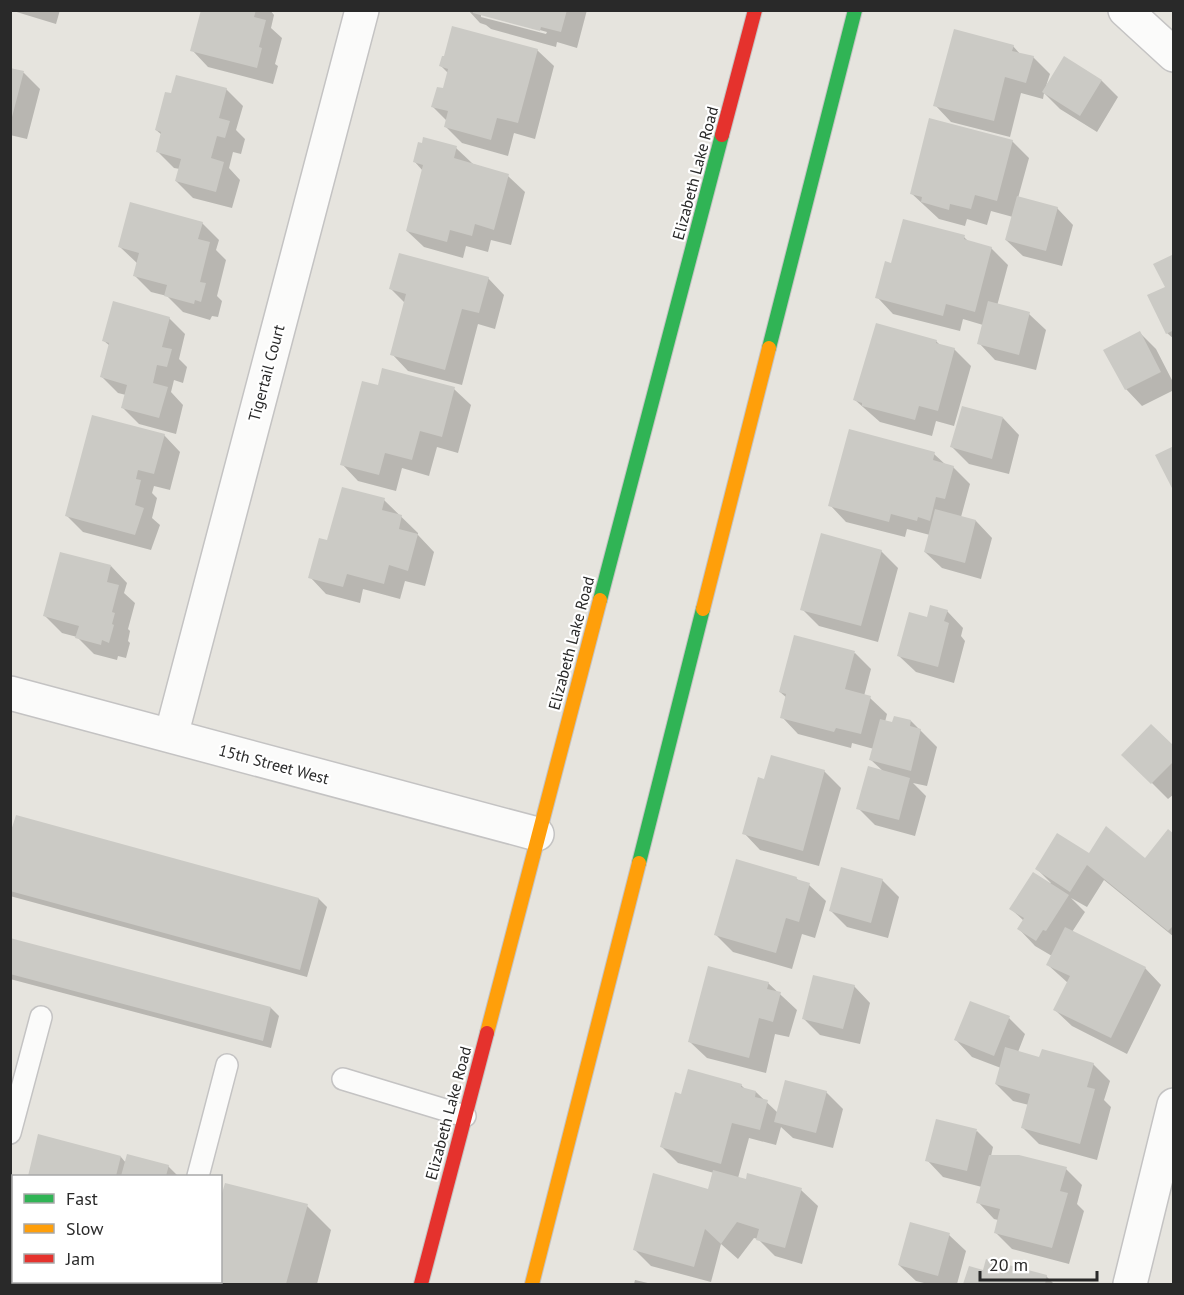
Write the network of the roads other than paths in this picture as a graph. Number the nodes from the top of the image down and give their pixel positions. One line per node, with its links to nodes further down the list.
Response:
1 (362, 10): 7 (street, Tigertail Court)
2 (754, 10): 8 (main road, Elizabeth Lake Road)
3 (855, 10): 17 (main road)
4 (1125, 10): 5 (street)
5 (1173, 55)
6 (10, 693): 7 (street, 15th Street West)
7 (171, 736): 8 (street, 15th Street West)
8 (537, 834): 13 (main road, Elizabeth Lake Road)
9 (41, 1017): 14 (lane)
10 (227, 1065): 15 (lane)
11 (343, 1079): 13 (lane)
12 (1173, 1105): 18 (street)
13 (465, 1116): 16 (main road, Elizabeth Lake Road)
14 (10, 1133)
15 (198, 1175)
16 (420, 1284)
17 (532, 1284)
18 (1130, 1284)

